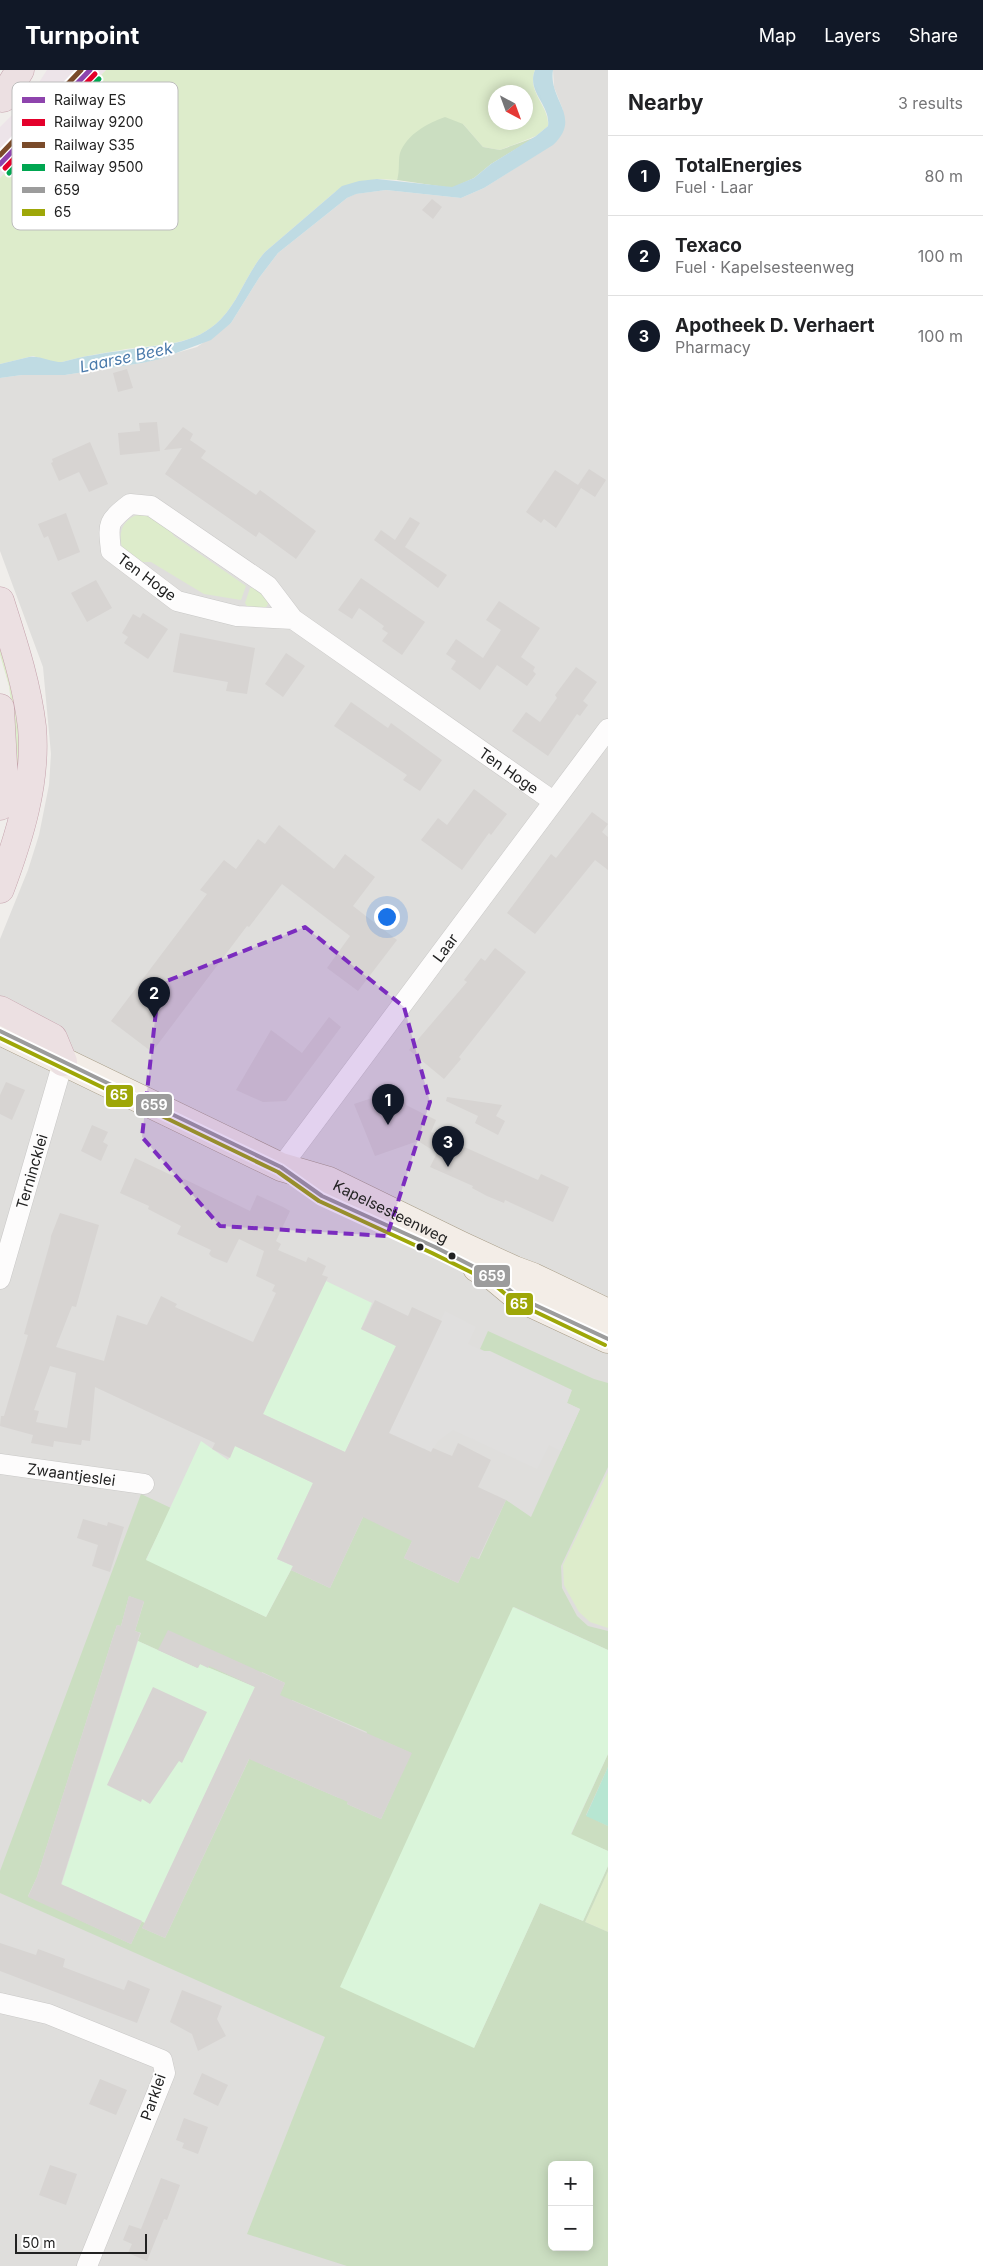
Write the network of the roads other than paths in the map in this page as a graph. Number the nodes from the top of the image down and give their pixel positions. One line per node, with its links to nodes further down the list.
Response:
1 (20, 70): 2 (highway)
2 (13, 82)
3 (12, 83): 4 (highway)
4 (3, 98)
5 (0, 602): 11 (highway)
6 (293, 619): 6 (street, Ten Hoge); 9 (street, Ten Hoge)
7 (0, 708): 10 (highway)
8 (608, 729): 9 (street, Laar)
9 (553, 801): 15 (street, Laar)
10 (0, 806)
11 (0, 889)
12 (0, 1010): 14 (highway)
13 (0, 1031): 14 (main road, Kapelsesteenweg)
14 (63, 1062): 15 (main road, Kapelsesteenweg); 16 (street, Ternincklei)
15 (281, 1166): 17 (main road, Kapelsesteenweg); 18 (main road, Kapelsesteenweg)
16 (0, 1279)
17 (608, 1313)
18 (608, 1339)
19 (0, 1464): 20 (street, Zwaantjeslei)
20 (144, 1484)
21 (0, 2003): 22 (street, Parklei)
22 (87, 2266)

